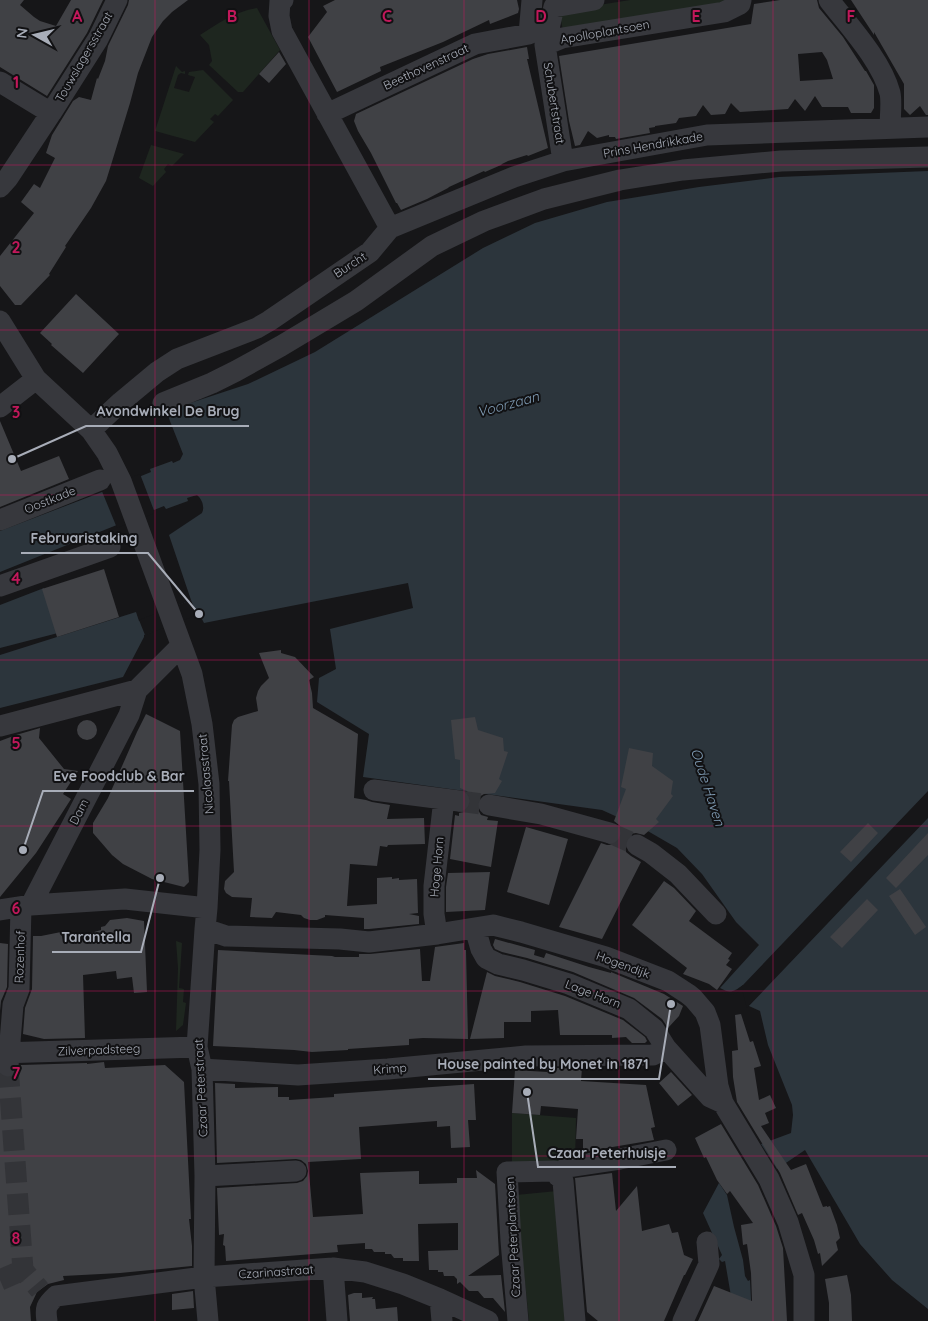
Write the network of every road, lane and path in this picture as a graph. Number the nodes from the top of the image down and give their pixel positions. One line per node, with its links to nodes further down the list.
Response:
1 (532, 0): 7 (street, Schubertstraat)
2 (594, 0): 7 (street, Apolloplantsoen)
3 (741, 0): 7 (street, Apolloplantsoen)
4 (829, 0): 12 (street)
5 (282, 1): 10 (street)
6 (111, 3): 9 (street, Touwslagersstraat)
7 (537, 39): 10 (street, Beethovenstraat); 14 (street, Schubertstraat)
8 (0, 82): 9 (street, Touwslagersstraat)
9 (51, 113): 15 (street, Touwslagersstraat)
10 (328, 114): 16 (street)
11 (928, 127): 12 (street, Prins Hendrikkade)
12 (890, 128): 14 (street, Prins Hendrikkade)
13 (928, 157): 19 (street)
14 (563, 161): 16 (street, Prins Hendrikkade)
15 (0, 187)
16 (390, 228): 21 (street, Burcht)
17 (0, 321): 18 (street, Nicolaasstraat)
18 (36, 379): 20 (street); 21 (street, Nicolaasstraat)
19 (163, 403)
20 (0, 408)
21 (91, 430): 22 (street, Nicolaasstraat)
22 (110, 480): 23 (street, Oostkade); 24 (street, Nicolaasstraat)
23 (0, 520)
24 (138, 528): 25 (street); 26 (street, Nicolaasstraat)
25 (0, 586)
26 (182, 646): 27 (street, Dam); 34 (street, Nicolaasstraat)
27 (137, 690): 28 (street, Dam); 33 (street, Dam)
28 (0, 726)
29 (374, 790): 39 (street, Hoge Horn)
30 (489, 805): 31 (street)
31 (610, 833)
32 (637, 845): 36 (street)
33 (26, 906): 34 (street); 35 (street); 42 (street, Rozenhof)
34 (207, 908): 38 (street, Nicolaasstraat)
35 (0, 910)
36 (716, 914)
37 (475, 928): 39 (street, Hogendijk); 41 (street, Lage Horn); 44 (street, Hogendijk)
38 (204, 929): 39 (street, Hogendijk); 40 (street, Czaar Peterstraat)
39 (437, 934)
40 (197, 1047): 42 (street, Zilverpadsteeg); 43 (street, Czaar Peterstraat)
41 (666, 1048): 43 (street, Krimp); 44 (street, Lage Horn)
42 (6, 1058)
43 (202, 1069): 47 (street, Czaar Peterstraat)
44 (723, 1103): 61 (street, Hogendijk)
45 (666, 1150): 48 (street)
46 (296, 1171): 47 (street)
47 (205, 1176): 51 (street, Czaar Peterstraat)
48 (558, 1176): 58 (street, Czaar Peterplantsoen); 59 (street)
49 (707, 1242): 60 (street)
50 (333, 1268): 51 (street, Czarinastraat); 52 (street, Czarinastraat); 55 (street)
51 (204, 1277): 53 (street, Czarinastraat); 54 (street, Czaar Peterstraat)
52 (440, 1299): 56 (street); 57 (street, Czarinastraat)
53 (48, 1302)
54 (208, 1321)
55 (337, 1321)
56 (442, 1321)
57 (488, 1321)
58 (518, 1321)
59 (575, 1321)
60 (683, 1321)
61 (804, 1321)

